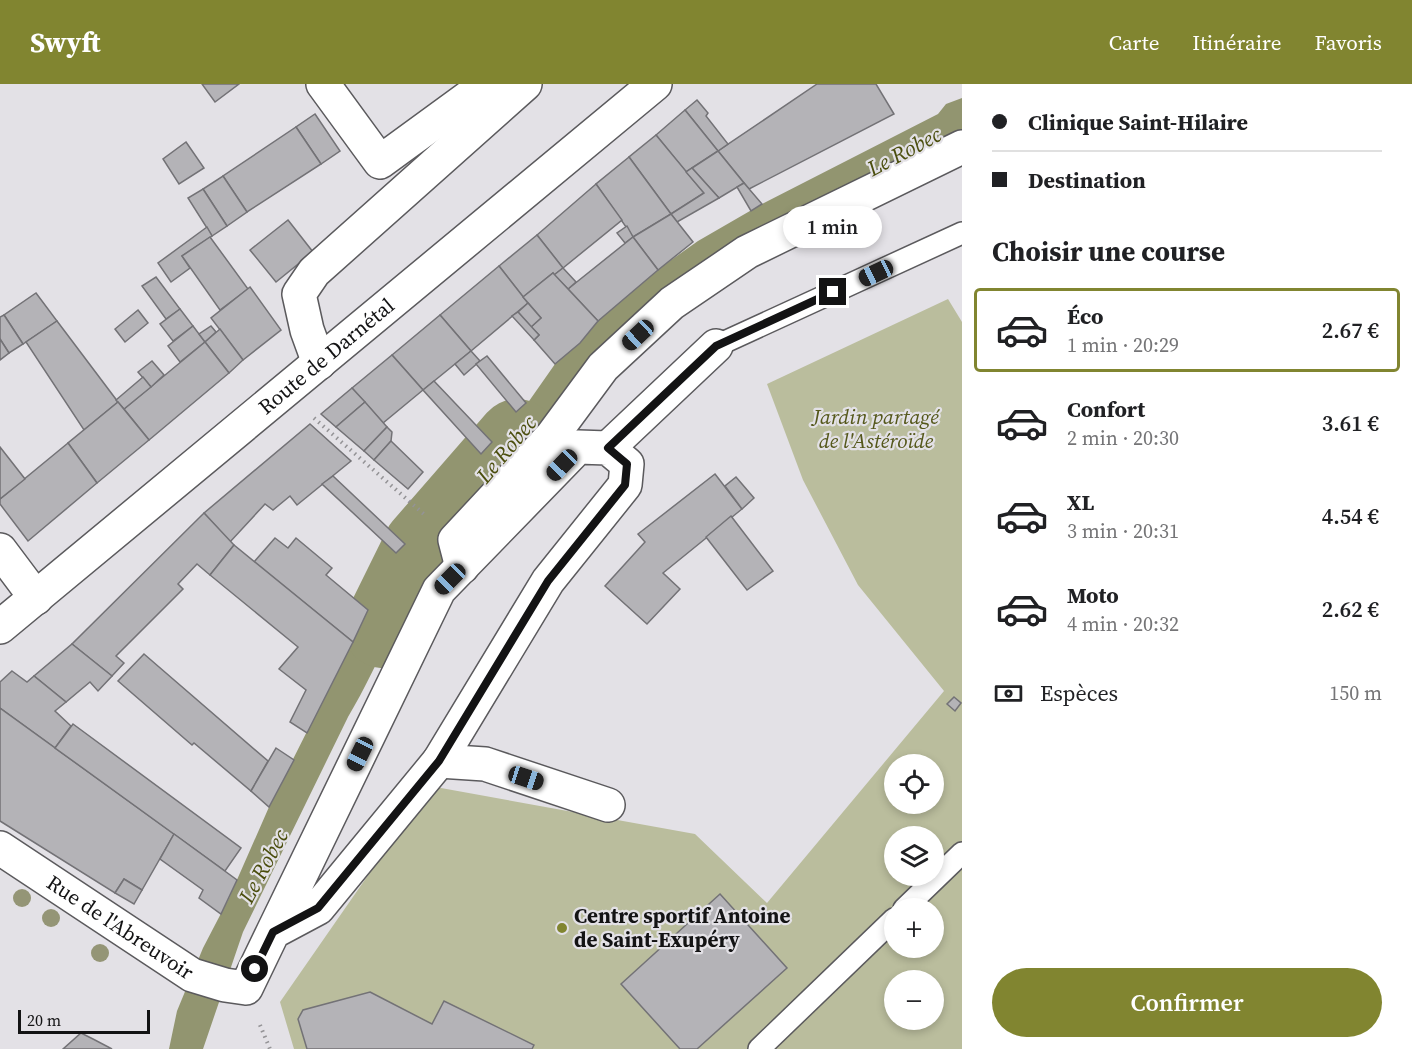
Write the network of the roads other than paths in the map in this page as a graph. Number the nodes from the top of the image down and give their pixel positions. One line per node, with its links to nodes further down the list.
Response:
1 (323, 84): 2 (street)
2 (487, 84)
3 (525, 84): 8 (street)
4 (655, 84): 8 (street, Route de Darnétal)
5 (962, 147): 11 (street)
6 (962, 233): 7 (lane)
7 (716, 346): 9 (street)
8 (319, 363): 12 (street, Route de Darnétal)
9 (608, 448): 11 (street); 14 (street)
10 (0, 550): 12 (street)
11 (462, 567): 20 (street)
12 (36, 598): 13 (street, Route de Darnétal)
13 (0, 627)
14 (439, 761): 15 (street); 20 (street)
15 (608, 805)
16 (0, 848): 20 (street, Rue de l'Abreuvoir)
17 (962, 853): 18 (lane)
18 (915, 898)
19 (884, 929): 21 (lane)
20 (273, 932)
21 (759, 1049)

